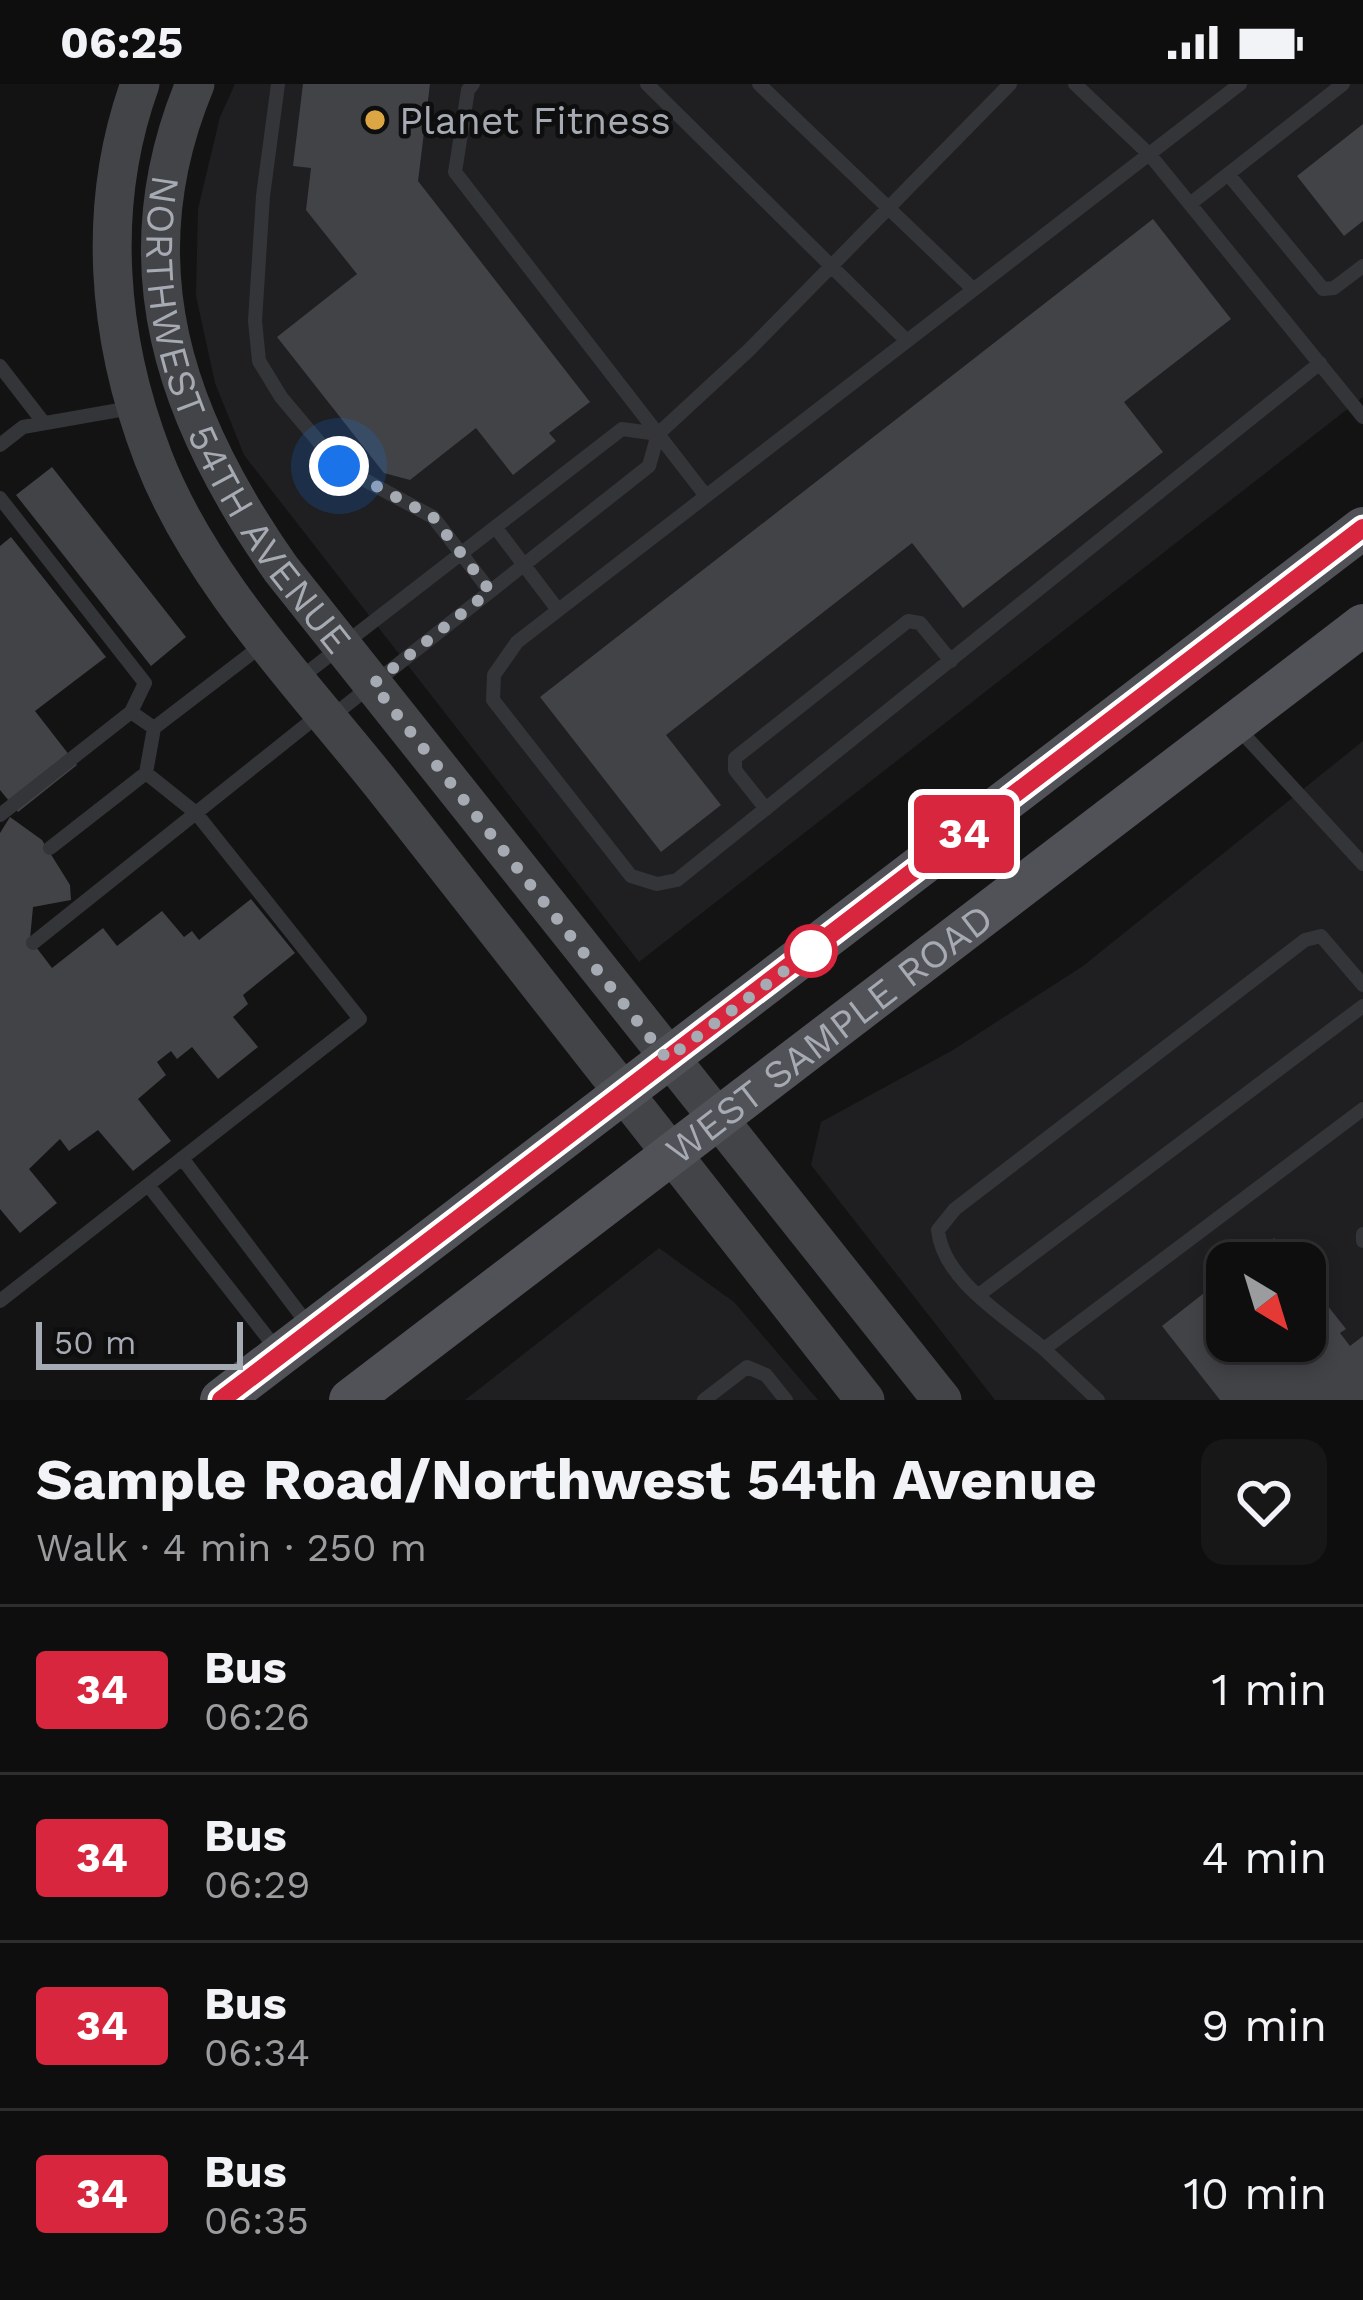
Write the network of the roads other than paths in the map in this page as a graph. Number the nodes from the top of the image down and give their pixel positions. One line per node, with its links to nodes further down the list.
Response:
1 (140, 84): 21 (street, NORTHWEST 54TH AVENUE)
2 (195, 84): 36 (street, NORTHWEST 54TH AVENUE)
3 (278, 84): 30 (lane)
4 (473, 84): 24 (lane)
5 (647, 84): 15 (lane)
6 (758, 84): 14 (lane)
7 (1010, 84): 14 (lane)
8 (1075, 84): 11 (lane)
9 (1240, 84): 11 (lane)
10 (1343, 84): 12 (lane)
11 (1150, 155): 13 (lane); 17 (lane)
12 (1228, 174): 13 (lane); 16 (lane)
13 (1190, 204): 19 (lane)
14 (889, 208): 15 (lane); 17 (lane)
15 (832, 266): 18 (lane); 24 (lane)
16 (1363, 266)
17 (973, 289): 18 (lane)
18 (907, 340): 26 (lane)
19 (1320, 363): 22 (lane); 37 (lane)
20 (0, 366): 23 (lane)
21 (136, 407): 23 (lane); 35 (street, NORTHWEST 54TH AVENUE)
22 (1363, 417)
23 (44, 423): 25 (lane)
24 (658, 434): 26 (lane); 28 (lane); 31 (lane)
25 (0, 445)
26 (706, 496): 33 (lane)
27 (0, 498): 40 (lane)
28 (496, 528): 30 (lane); 31 (lane)
29 (1363, 528): 53 (main road, WEST SAMPLE ROAD)
30 (461, 554): 32 (lane); 36 (lane)
31 (524, 565): 32 (lane); 33 (lane)
32 (490, 591): 39 (lane)
33 (558, 610): 45 (lane)
34 (1363, 626): 42 (main road, WEST SAMPLE ROAD)
35 (268, 640): 38 (street, NORTHWEST 54TH AVENUE); 43 (lane)
36 (342, 645): 38 (lane); 39 (street, NORTHWEST 54TH AVENUE)
37 (951, 661): 45 (lane); 45 (lane)
38 (299, 679): 41 (street, NORTHWEST 54TH AVENUE)
39 (373, 684): 41 (lane); 53 (street, NORTHWEST 54TH AVENUE)
40 (131, 712): 43 (lane); 47 (lane)
41 (327, 714): 46 (lane); 54 (street, NORTHWEST 54TH AVENUE)
42 (1234, 724): 49 (lane); 56 (main road, WEST SAMPLE ROAD)
43 (154, 728): 44 (lane)
44 (146, 773): 46 (lane); 48 (lane)
45 (766, 809)
46 (196, 813): 50 (lane); 58 (lane)
47 (0, 815)
48 (50, 848)
49 (1363, 864)
50 (33, 943)
51 (1363, 985): 60 (lane)
52 (1363, 1006): 60 (lane)
53 (667, 1059): 54 (main road, WEST SAMPLE ROAD); 56 (street, NORTHWEST 54TH AVENUE)
54 (623, 1093): 57 (street, NORTHWEST 54TH AVENUE); 62 (main road, WEST SAMPLE ROAD)
55 (1363, 1109): 63 (lane)
56 (718, 1121): 57 (main road, WEST SAMPLE ROAD); 69 (street, NORTHWEST 54TH AVENUE)
57 (674, 1155): 65 (main road, WEST SAMPLE ROAD); 68 (street, NORTHWEST 54TH AVENUE)
58 (182, 1158): 59 (lane); 62 (lane)
59 (148, 1185): 61 (lane); 62 (lane)
60 (980, 1294): 63 (lane)
61 (0, 1300)
62 (296, 1342): 64 (main road, WEST SAMPLE ROAD)
63 (1044, 1349): 70 (lane)
64 (221, 1400)
65 (350, 1400)
66 (704, 1400): 67 (lane)
67 (786, 1400)
68 (865, 1400)
69 (942, 1400)
70 (1098, 1400)

